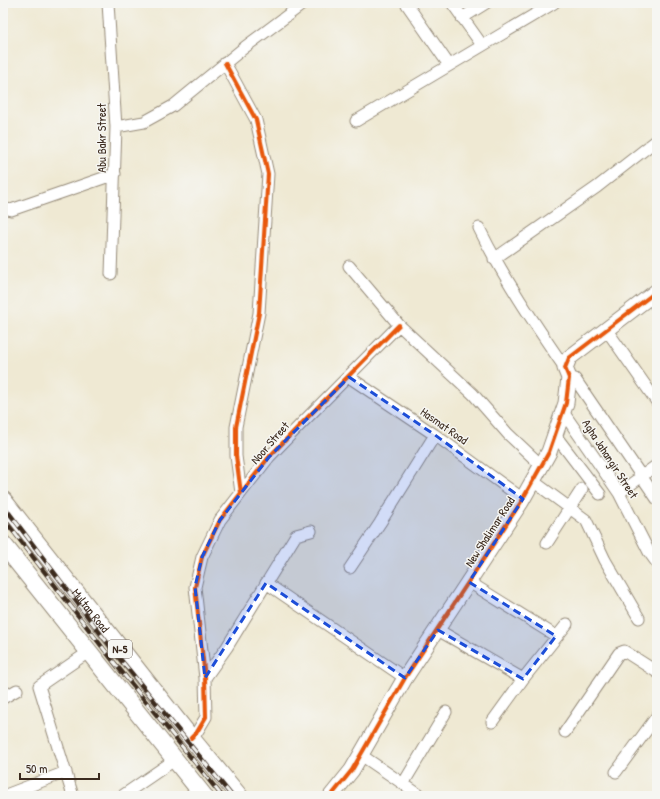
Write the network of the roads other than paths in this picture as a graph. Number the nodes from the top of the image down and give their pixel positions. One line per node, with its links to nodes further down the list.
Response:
1 (108, 3): 12 (street, Abu Bakr Street)
2 (304, 3): 9 (street)
3 (406, 3): 10 (street)
4 (452, 3): 7 (street)
5 (486, 3): 7 (street)
6 (554, 3): 8 (street)
7 (462, 18): 8 (street)
8 (482, 45): 10 (street)
9 (225, 63): 12 (street); 34 (street)
10 (449, 65): 11 (street)
11 (356, 121)
12 (116, 127): 14 (street, Abu Bakr Street)
13 (657, 140): 17 (street)
14 (115, 174): 15 (street); 19 (street, Abu Bakr Street)
15 (3, 208)
16 (479, 228): 17 (street)
17 (494, 259): 23 (street)
18 (349, 266): 21 (street)
19 (112, 274)
20 (655, 298): 22 (street, New Shalimar Road)
21 (400, 325): 24 (street, Noor Street); 30 (street)
22 (606, 329): 23 (street, New Shalimar Road); 25 (street)
23 (567, 373): 26 (street, New Shalimar Road); 31 (street)
24 (349, 377): 27 (street, Hasmat Road); 34 (street, Noor Street)
25 (657, 402)
26 (563, 412): 28 (street, New Shalimar Road); 35 (street, Agha Jahangir Street)
27 (435, 435): 37 (street, Hasmat Road); 45 (street)
28 (555, 435): 30 (street, New Shalimar Road); 36 (street)
29 (657, 465): 31 (street)
30 (542, 466): 32 (street, New Shalimar Road)
31 (641, 476): 35 (street); 38 (street)
32 (533, 481): 37 (street, New Shalimar Road); 40 (street)
33 (582, 489): 40 (street)
34 (241, 493): 54 (street, Noor Street)
35 (619, 493): 44 (street, Agha Jahangir Street)
36 (600, 494)
37 (523, 499): 46 (street, New Shalimar Road)
38 (657, 499)
39 (3, 500): 63 (main road, Multan Road / N-5)
40 (570, 507): 42 (street); 48 (street)
41 (311, 531): 47 (street)
42 (547, 543)
43 (3, 544): 52 (main road, N-5)
44 (657, 563)
45 (350, 568)
46 (469, 582): 50 (street, New Shalimar Road); 51 (street)
47 (266, 583): 54 (street); 55 (street)
48 (639, 618)
49 (567, 624): 51 (street)
50 (438, 630): 55 (street, New Shalimar Road); 56 (street)
51 (556, 636): 56 (street)
52 (90, 651): 65 (main road, N-5); 66 (street)
53 (657, 672): 62 (street)
54 (204, 678): 63 (street, Noor Street)
55 (405, 678): 64 (street, New Shalimar Road)
56 (523, 679): 61 (street)
57 (17, 690): 58 (street)
58 (3, 698)
59 (446, 712): 68 (street)
60 (657, 716): 67 (street)
61 (492, 722)
62 (564, 732)
63 (191, 738): 73 (main road, Multan Road / N-5)
64 (361, 755): 68 (street); 74 (street, New Shalimar Road)
65 (176, 759): 71 (street); 72 (main road, N-5)
66 (66, 772): 69 (street); 70 (street)
67 (616, 772)
68 (403, 784): 75 (street)
69 (3, 796)
70 (73, 796)
71 (122, 796)
72 (204, 796)
73 (239, 796)
74 (331, 796)
75 (421, 796)

